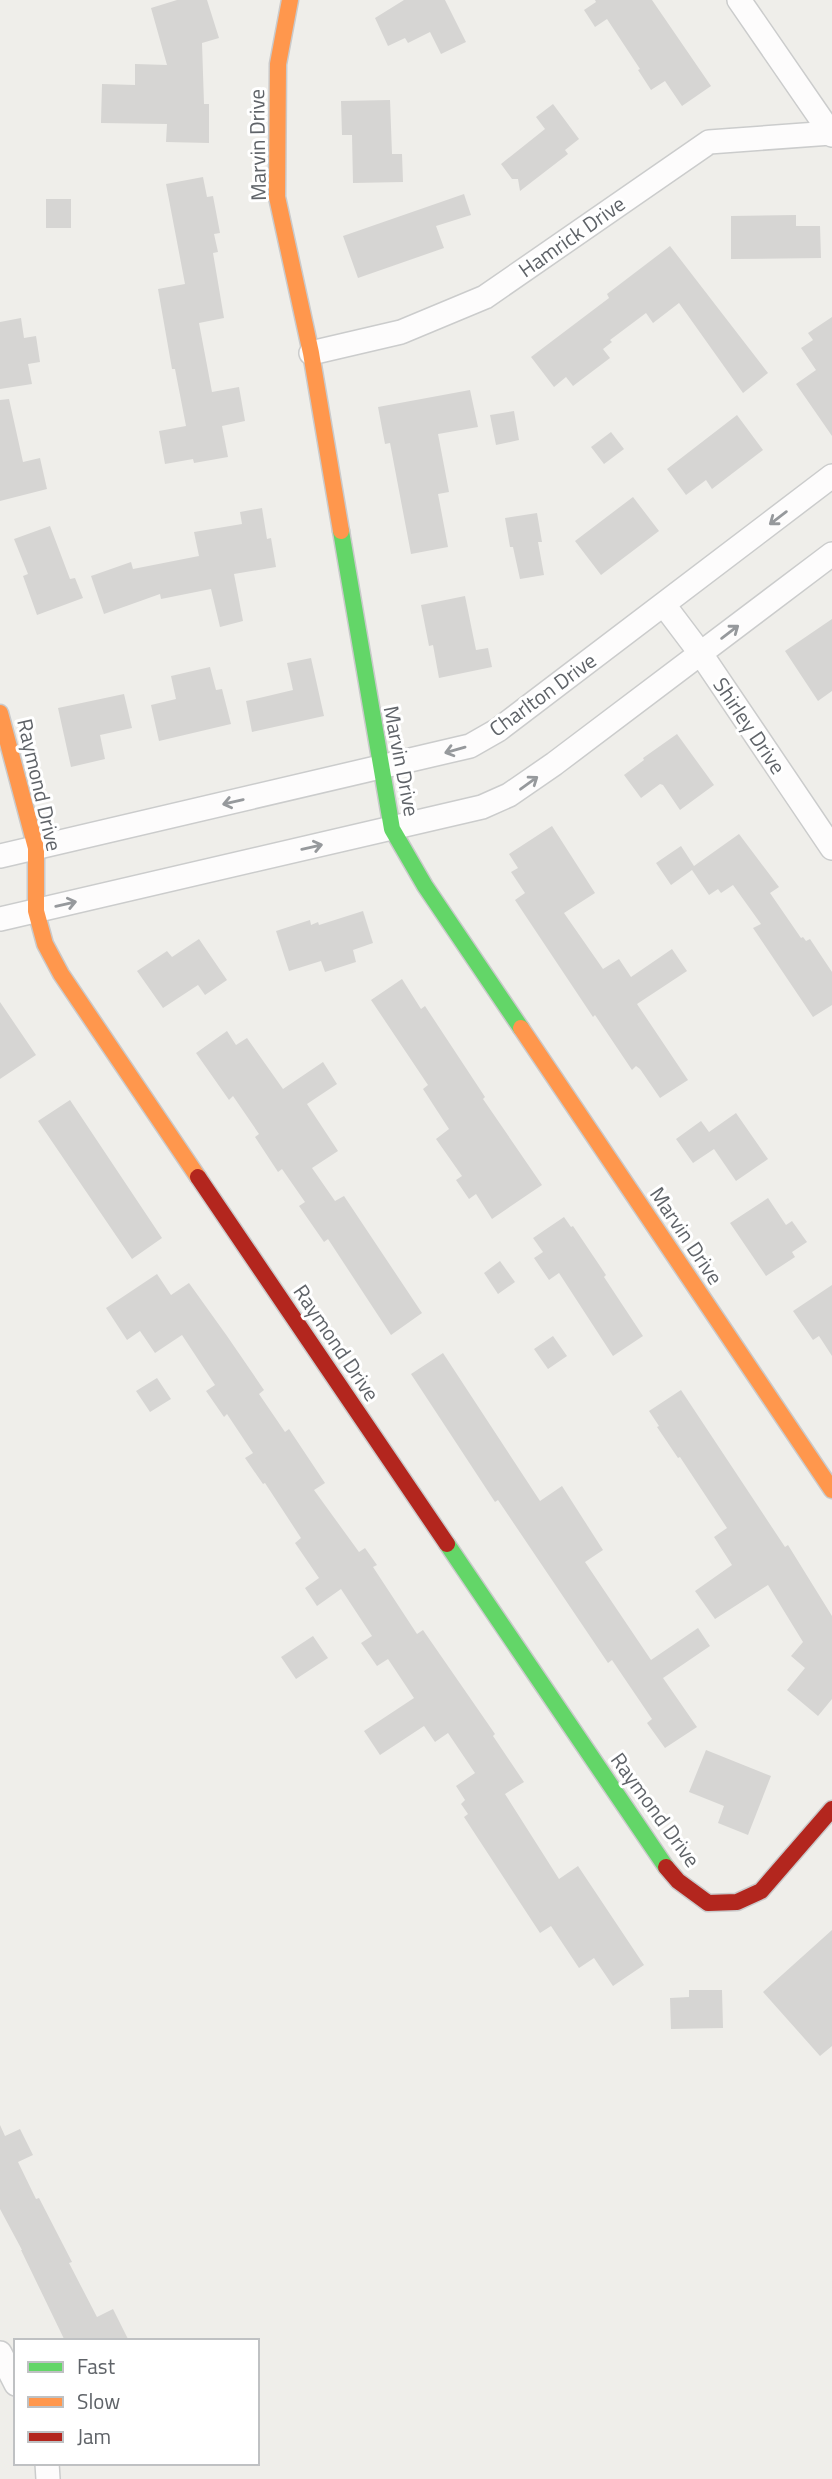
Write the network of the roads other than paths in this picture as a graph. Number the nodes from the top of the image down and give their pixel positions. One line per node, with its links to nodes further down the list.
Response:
1 (290, 0): 4 (street, Marvin Drive)
2 (739, 0): 3 (street)
3 (831, 134): 4 (street, Hamrick Drive)
4 (311, 354): 10 (street, Marvin Drive)
5 (832, 477): 7 (street, Charlton Drive, one-way to 7)
6 (832, 554): 8 (street, one-way to 6)
7 (664, 605): 8 (street, Shirley Drive); 10 (street, Charlton Drive, one-way to 10)
8 (701, 654): 11 (street, one-way to 8); 13 (street, Shirley Drive)
9 (0, 713): 12 (street, Raymond Drive)
10 (380, 768): 11 (street, Marvin Drive); 12 (street, Charlton Drive, one-way to 12)
11 (392, 829): 15 (street, one-way to 11); 17 (street, Marvin Drive)
12 (36, 848): 14 (street, Charlton Drive); 15 (street, Raymond Drive)
13 (832, 848)
14 (0, 856)
15 (36, 911): 16 (street); 18 (street, Raymond Drive)
16 (0, 919)
17 (832, 1490)
18 (832, 1809)
19 (0, 2353): 20 (street)
20 (14, 2380)

